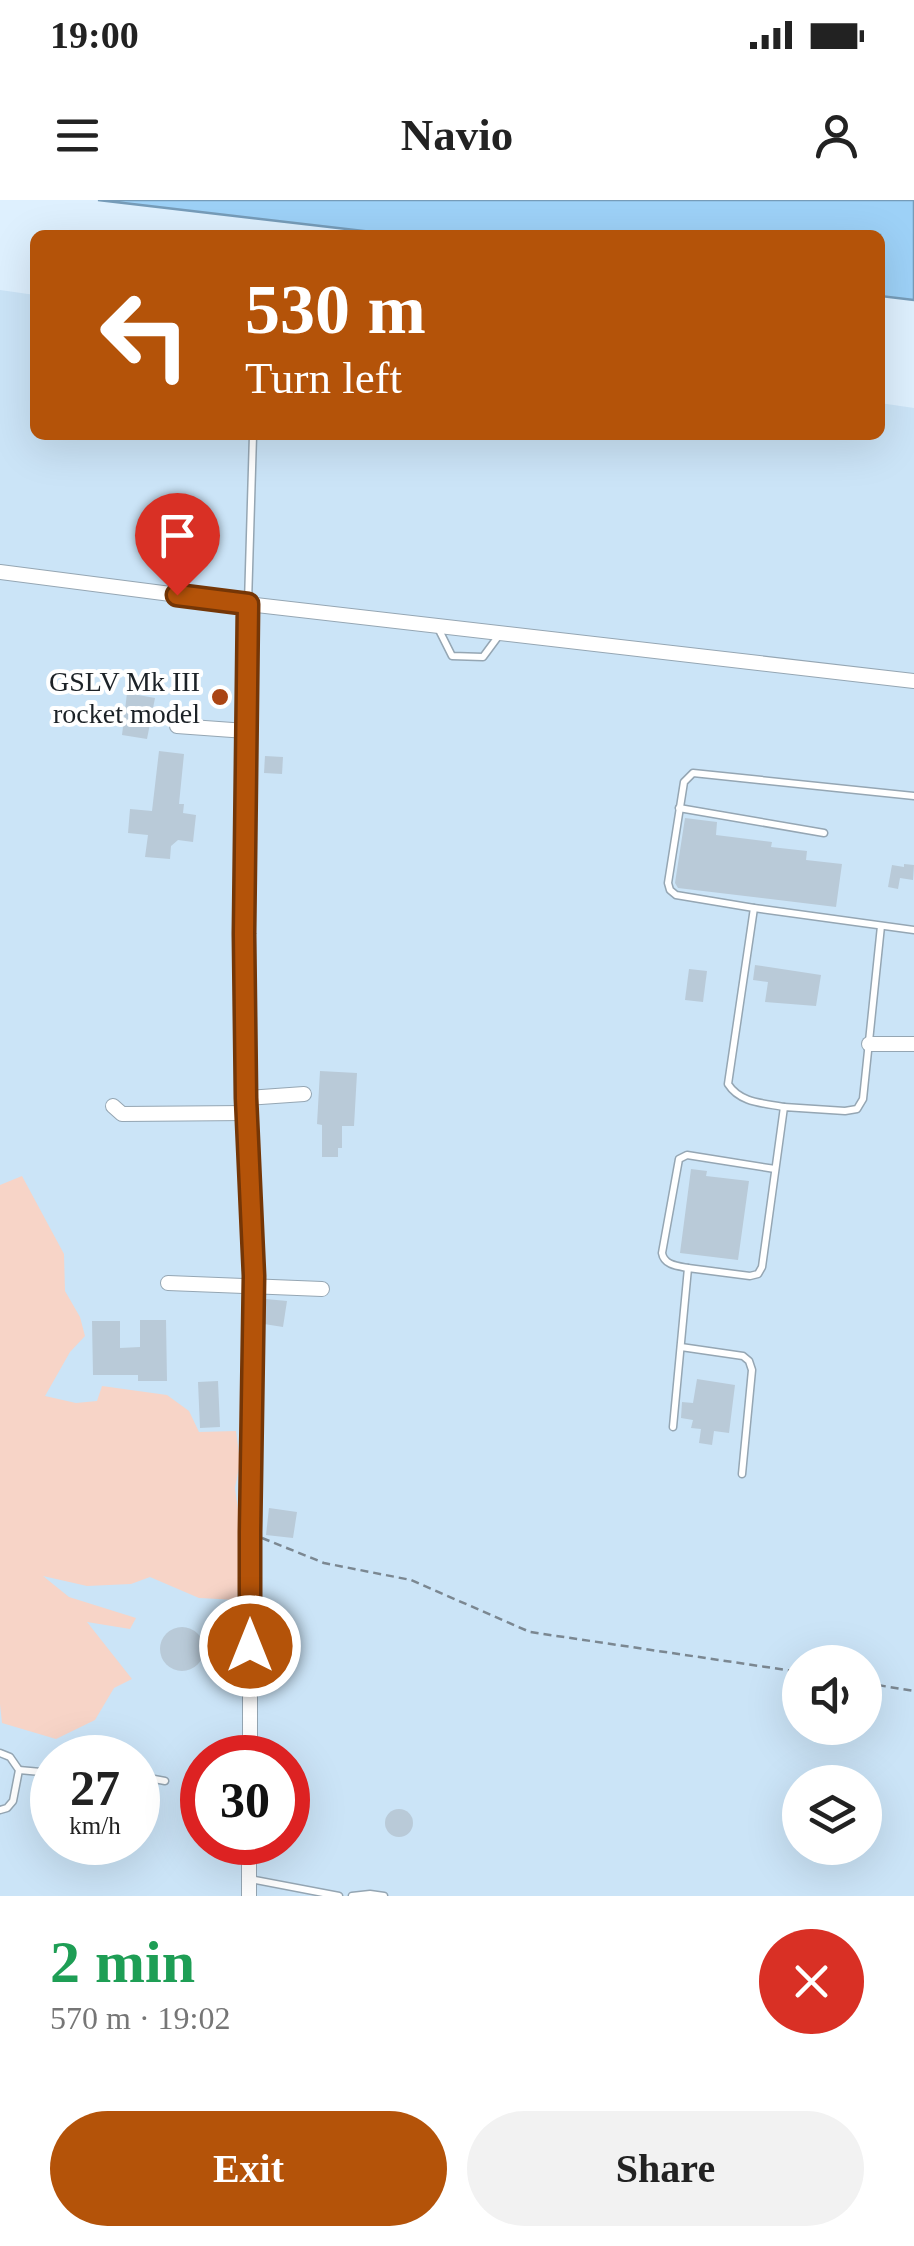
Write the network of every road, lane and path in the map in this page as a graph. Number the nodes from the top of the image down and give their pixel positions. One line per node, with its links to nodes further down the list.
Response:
1 (252, 440): 3 (lane)
2 (0, 572): 3 (street)
3 (248, 604): 4 (street); 8 (street)
4 (437, 626): 5 (street); 5 (lane)
5 (501, 633): 6 (street)
6 (914, 681)
7 (177, 726): 8 (street)
8 (246, 731): 19 (street)
9 (914, 796): 10 (lane)
10 (679, 808): 11 (lane); 12 (lane)
11 (824, 833)
12 (754, 908): 13 (lane); 20 (lane)
13 (881, 926): 14 (lane); 15 (lane)
14 (914, 930)
15 (869, 1044): 16 (street); 20 (lane)
16 (914, 1044)
17 (304, 1094): 19 (street)
18 (113, 1106): 19 (street)
19 (246, 1106): 24 (street)
20 (784, 1107): 21 (lane)
21 (775, 1169): 22 (lane); 22 (lane)
22 (688, 1268): 26 (lane)
23 (168, 1283): 24 (street)
24 (254, 1288): 25 (street); 29 (street)
25 (322, 1289)
26 (682, 1347): 27 (lane); 28 (lane)
27 (672, 1427)
28 (742, 1474)
29 (250, 1532): 30 (path); 33 (street)
30 (782, 1669)
31 (882, 1685): 32 (path)
32 (914, 1691)
33 (250, 1735)
34 (0, 1753): 35 (lane)
35 (19, 1770): 36 (lane); 39 (lane)
36 (30, 1771)
37 (160, 1779): 38 (lane)
38 (164, 1780)
39 (0, 1810)
40 (249, 1865): 41 (street)
41 (249, 1879): 42 (street); 43 (lane)
42 (249, 1896)
43 (339, 1896)
44 (352, 1896): 45 (lane)
45 (384, 1896)

